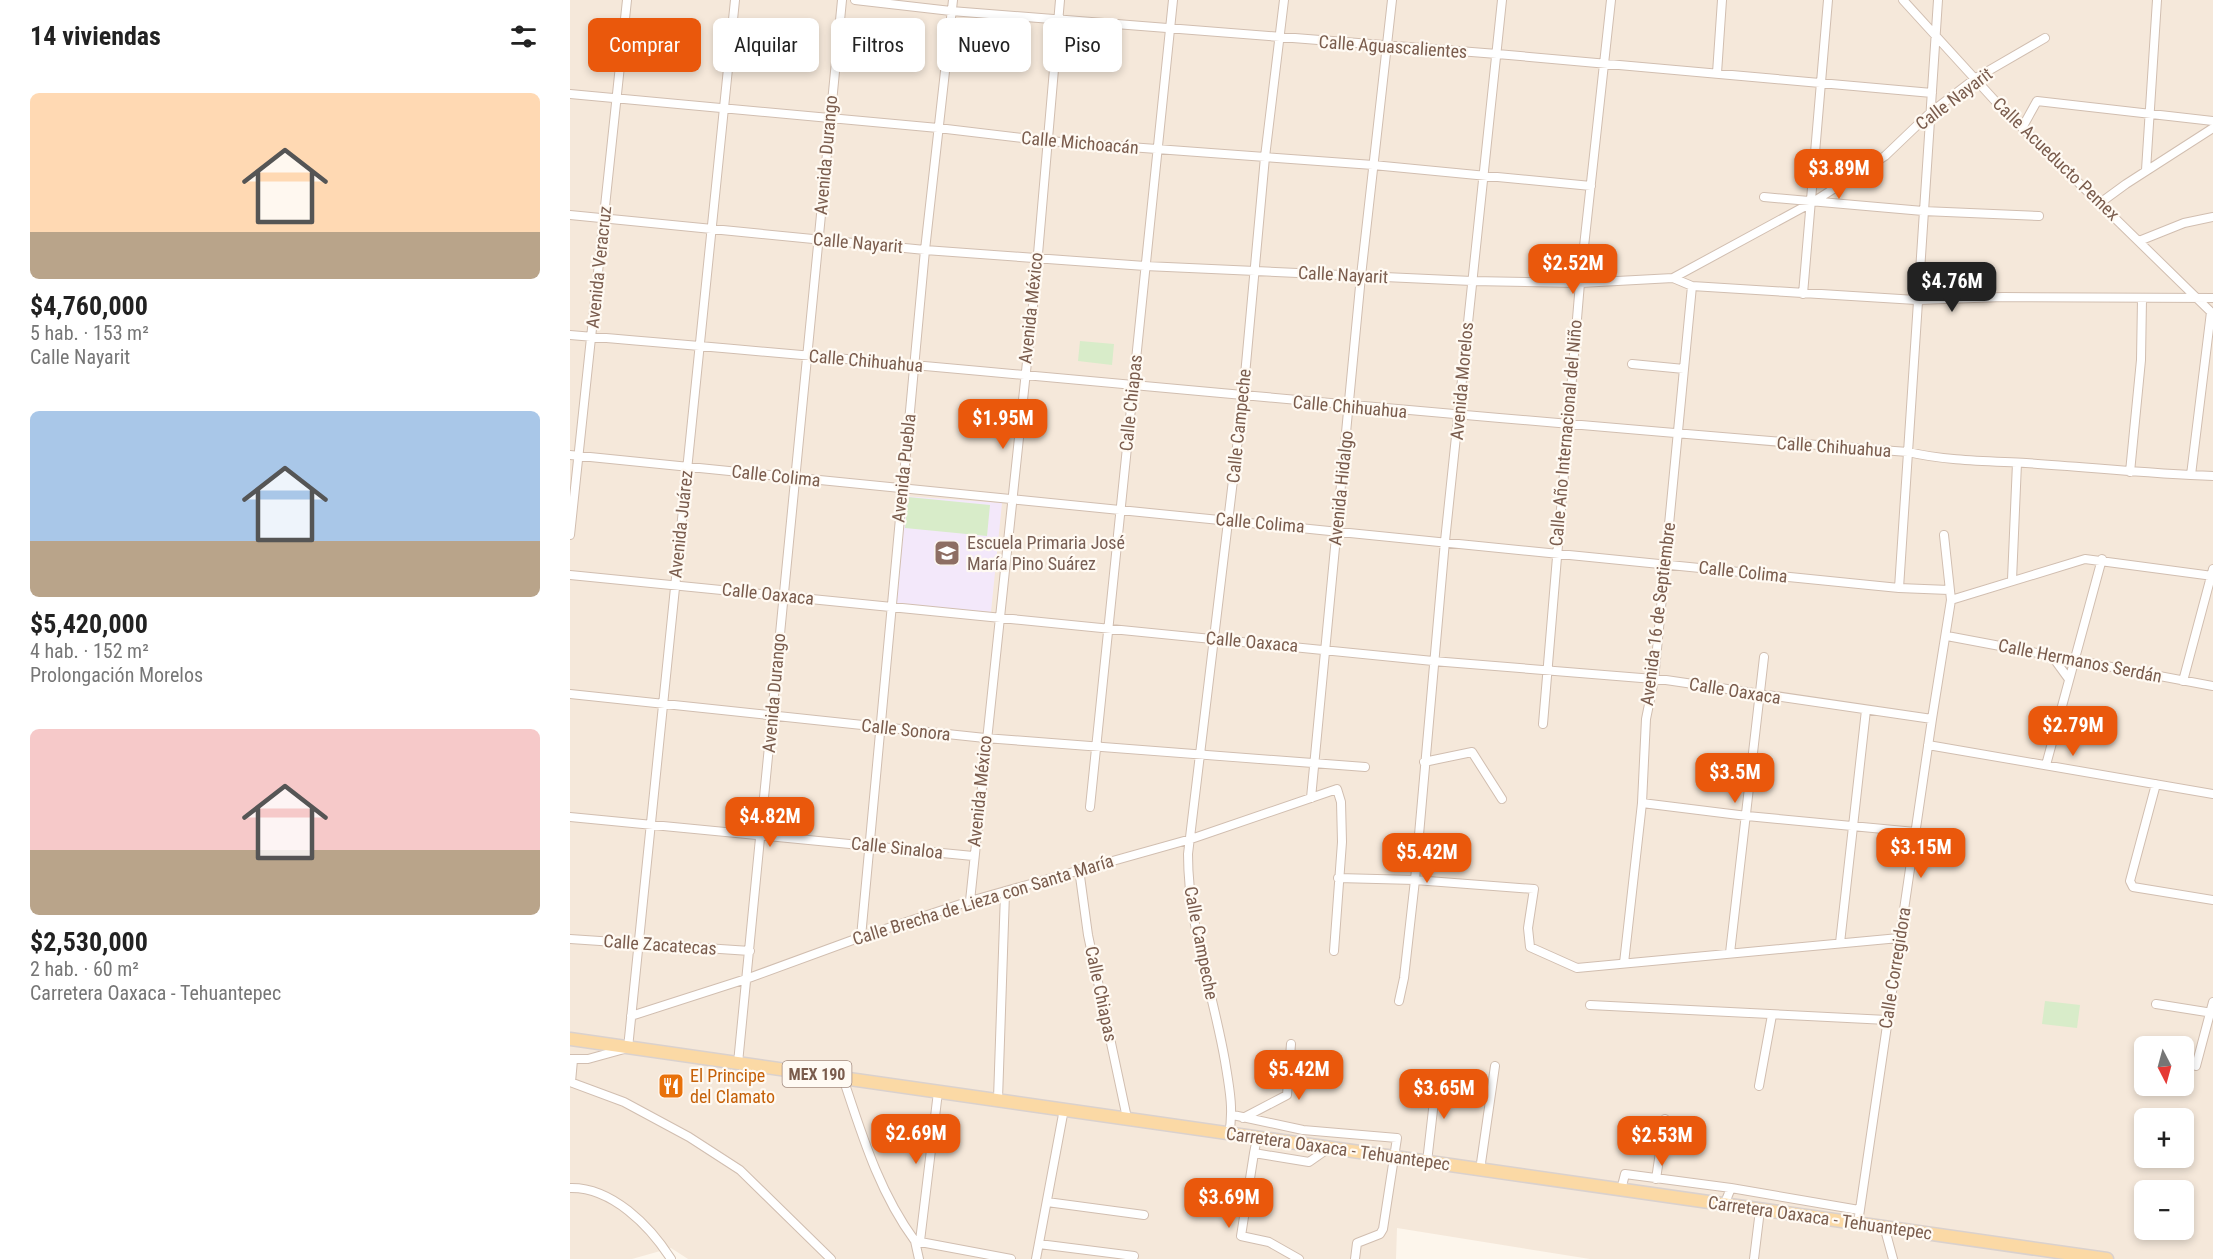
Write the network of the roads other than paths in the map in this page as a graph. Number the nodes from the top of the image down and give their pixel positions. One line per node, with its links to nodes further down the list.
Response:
1 (627, 0): 33 (street, Avenida Veracruz)
2 (735, 0): 34 (street, Avenida Juárez)
3 (842, 0): 37 (street, Avenida Durango)
4 (855, 0): 17 (street, Calle Aguascalientes)
5 (952, 0): 17 (street, Avenida Puebla)
6 (1060, 0): 18 (street, Avenida México)
7 (1173, 0): 20 (street, Calle Chiapas)
8 (1284, 0): 22 (street, Calle Campeche)
9 (1392, 0): 24 (street, Avenida Hidalgo)
10 (1502, 0): 25 (street, Avenida Morelos)
11 (1611, 0): 26 (street, Calle Año Internacional del Niño)
12 (1722, 0): 28 (street)
13 (1828, 0): 30 (street)
14 (1903, 0): 21 (street, Calle Acueducto Pemex)
15 (1938, 0): 21 (street)
16 (2157, 0): 36 (street)
17 (951, 11): 18 (street, Calle Aguascalientes); 39 (street, Avenida Puebla)
18 (1059, 18)
19 (1122, 24): 20 (street, Calle Aguascalientes)
20 (1171, 28): 22 (street, Calle Aguascalientes); 43 (street, Calle Chiapas)
21 (1936, 36): 29 (street, Calle Acueducto Pemex); 31 (street)
22 (1280, 38): 24 (street, Calle Aguascalientes); 44 (street, Calle Campeche)
23 (2045, 38): 29 (street, Calle Nayarit)
24 (1386, 47): 25 (street, Calle Aguascalientes); 45 (street, Avenida Hidalgo)
25 (1497, 54): 26 (street, Calle Aguascalientes); 47 (street, Avenida Morelos)
26 (1604, 65): 28 (street, Calle Aguascalientes); 48 (street, Calle Año Internacional del Niño)
27 (1054, 72): 42 (street, Avenida México)
28 (1717, 74): 30 (street, Calle Aguascalientes)
29 (1976, 78): 35 (street, Calle Nayarit); 40 (street, Calle Acueducto Pemex)
30 (1821, 83): 31 (street, Calle Aguascalientes); 50 (street)
31 (1932, 93): 35 (street)
32 (570, 94): 33 (street, Calle Michoacán)
33 (617, 98): 34 (street, Calle Michoacán); 56 (street, Avenida Veracruz)
34 (724, 107): 37 (street, Calle Michoacán); 57 (street, Avenida Juárez)
35 (1930, 113): 50 (street, Calle Nayarit); 52 (street)
36 (2151, 113): 38 (street); 40 (street); 46 (street)
37 (829, 118): 39 (street, Calle Michoacán); 58 (street, Avenida Durango)
38 (2213, 121)
39 (938, 128): 42 (street, Calle Michoacán); 60 (street, Avenida Puebla)
40 (2022, 128): 51 (street, Calle Acueducto Pemex)
41 (2213, 129): 46 (street)
42 (1048, 141): 43 (street, Calle Michoacán); 61 (street, Avenida México)
43 (1157, 149): 44 (street, Calle Michoacán); 62 (street, Calle Chiapas)
44 (1265, 157): 45 (street, Calle Michoacán); 63 (street, Calle Campeche)
45 (1373, 165): 47 (street, Calle Michoacán); 64 (street, Avenida Hidalgo)
46 (2146, 170): 51 (street)
47 (1485, 177): 48 (street, Calle Michoacán); 66 (street, Avenida Morelos)
48 (1592, 186): 67 (street, Calle Año Internacional del Niño)
49 (1764, 197): 50 (street)
50 (1812, 202): 52 (street); 65 (street, Calle Nayarit); 69 (street)
51 (2100, 203): 59 (street, Calle Acueducto Pemex)
52 (1923, 211): 54 (street); 73 (street)
53 (570, 214): 56 (street, Calle Nayarit)
54 (2039, 216)
55 (2213, 217): 59 (street)
56 (604, 218): 57 (street, Calle Nayarit); 76 (street, Avenida Veracruz)
57 (713, 229): 58 (street, Calle Nayarit); 77 (street, Avenida Juárez)
58 (818, 239): 60 (street, Calle Nayarit); 78 (street, Avenida Durango)
59 (2139, 241): 70 (street, Calle Acueducto Pemex)
60 (925, 250): 61 (street, Calle Nayarit); 80 (street, Avenida Puebla)
61 (1036, 258): 62 (street, Calle Nayarit); 82 (street, Avenida México)
62 (1145, 266): 63 (street, Calle Nayarit); 83 (street, Calle Chiapas)
63 (1255, 270): 64 (street, Calle Nayarit); 84 (street, Calle Campeche)
64 (1361, 276): 66 (street, Calle Nayarit); 85 (street, Avenida Hidalgo)
65 (1673, 278): 67 (street, Calle Nayarit); 68 (street)
66 (1472, 280): 67 (street, Calle Nayarit); 86 (street, Avenida Morelos)
67 (1580, 283): 87 (street, Calle Año Internacional del Niño)
68 (1692, 286): 69 (street); 81 (street, Avenida 16 de Septiembre)
69 (1803, 294): 73 (street)
70 (2199, 298): 71 (street); 72 (street); 74 (street, Calle Acueducto Pemex)
71 (2213, 298)
72 (2142, 299): 73 (street); 93 (street)
73 (1916, 300): 89 (street)
74 (2212, 313): 94 (street)
75 (570, 335): 76 (street, Calle Chihuahua)
76 (592, 337): 77 (street, Calle Chihuahua); 90 (street, Avenida Veracruz)
77 (701, 346): 78 (street, Calle Chihuahua); 92 (street, Avenida Juárez)
78 (806, 356): 80 (street, Calle Chihuahua); 96 (street, Avenida Durango)
79 (1632, 364): 81 (street)
80 (914, 365): 82 (street, Calle Chihuahua); 97 (street, Avenida Puebla)
81 (1684, 369): 88 (street, Avenida 16 de Septiembre)
82 (1025, 375): 83 (street, Calle Chihuahua); 98 (street, Avenida México)
83 (1133, 387): 84 (street, Calle Chihuahua); 99 (street, Calle Chiapas)
84 (1243, 397): 85 (street, Calle Chihuahua); 100 (street, Calle Campeche)
85 (1350, 407): 86 (street, Calle Chihuahua); 101 (street, Avenida Hidalgo)
86 (1459, 416): 87 (street, Calle Chihuahua); 104 (street, Avenida Morelos)
87 (1568, 424): 88 (street, Calle Chihuahua); 105 (street, Calle Año Internacional del Niño)
88 (1677, 435): 89 (street, Calle Chihuahua); 107 (street, Avenida 16 de Septiembre)
89 (1908, 452): 91 (street, Calle Chihuahua); 112 (street)
90 (574, 455): 92 (street, Calle Colima); 102 (street, Avenida Veracruz)
91 (2017, 463): 93 (street, Calle Chihuahua); 110 (street)
92 (686, 467): 96 (street, Calle Colima); 111 (street, Avenida Juárez)
93 (2130, 472): 94 (street, Calle Chihuahua)
94 (2191, 475): 95 (street, Calle Chihuahua)
95 (2213, 476)
96 (796, 478): 97 (street, Calle Colima); 114 (street, Avenida Durango)
97 (902, 489): 98 (street, Calle Colima); 116 (street, Avenida Puebla)
98 (1011, 498): 99 (street, Calle Colima); 117 (street, Avenida México)
99 (1120, 509): 100 (street, Calle Colima); 118 (street, Calle Chiapas)
100 (1228, 520): 101 (street, Calle Colima); 120 (street, Calle Campeche)
101 (1336, 530): 104 (street, Calle Colima); 121 (street, Avenida Hidalgo)
102 (570, 535)
103 (1944, 535): 113 (street, Calle Corregidora)
104 (1445, 541): 105 (street, Calle Colima); 124 (street, Avenida Morelos)
105 (1555, 552): 107 (street, Calle Colima); 126 (street, Calle Año Internacional del Niño)
106 (2102, 559): 108 (street); 110 (street); 125 (street)
107 (1665, 564): 112 (street, Calle Colima); 128 (street, Avenida 16 de Septiembre)
108 (2212, 573): 129 (street)
109 (570, 575): 111 (street, Calle Oaxaca)
110 (2012, 580): 115 (street)
111 (675, 586): 114 (street, Calle Oaxaca); 133 (street, Avenida Juárez)
112 (1899, 588): 113 (street, Calle Colima)
113 (1949, 590): 115 (street, Calle Corregidora)
114 (782, 594): 116 (street, Calle Oaxaca); 135 (street, Avenida Durango)
115 (1951, 600): 119 (street, Calle Corregidora)
116 (890, 608): 117 (street, Calle Oaxaca); 138 (street, Avenida Puebla)
117 (998, 617): 118 (street, Calle Oaxaca); 139 (street, Avenida México)
118 (1108, 629): 120 (street, Calle Oaxaca); 141 (street, Calle Chiapas)
119 (1947, 636): 122 (street, Calle Hermanos Serdán); 136 (street, Calle Corregidora)
120 (1215, 639): 121 (street, Calle Oaxaca); 142 (street, Calle Campeche)
121 (1324, 649): 124 (street, Calle Oaxaca); 144 (street, Avenida Hidalgo)
122 (2052, 656): 125 (street, Calle Hermanos Serdán); 127 (street)
123 (1764, 657): 132 (street)
124 (1433, 661): 126 (street, Calle Oaxaca); 143 (street, Avenida Morelos)
125 (2076, 661): 127 (street); 129 (street, Calle Hermanos Serdán)
126 (1547, 671): 128 (street, Calle Oaxaca); 137 (street, Calle Año Internacional del Niño)
127 (2068, 678): 145 (street)
128 (1654, 680): 132 (street, Calle Oaxaca); 151 (street, Avenida 16 de Septiembre)
129 (2183, 681): 130 (street, Calle Hermanos Serdán)
130 (2213, 686)
131 (570, 694): 133 (street, Calle Sonora)
132 (1759, 694): 134 (street, Calle Oaxaca); 153 (street)
133 (663, 704): 135 (street, Calle Sonora); 155 (street, Avenida Juárez)
134 (1866, 710): 136 (street, Calle Oaxaca); 156 (street)
135 (772, 716): 138 (street, Calle Sonora); 158 (street, Avenida Durango)
136 (1932, 719): 140 (street, Calle Corregidora)
137 (1543, 723)
138 (879, 727): 139 (street, Calle Sonora); 160 (street, Avenida Puebla)
139 (985, 738): 141 (street, Calle Sonora); 161 (street, Avenida México)
140 (1928, 744): 145 (street); 157 (street, Calle Corregidora)
141 (1096, 745): 142 (street, Calle Sonora); 152 (street, Calle Chiapas)
142 (1201, 756): 144 (street, Calle Sonora); 159 (street, Calle Campeche)
143 (1424, 762): 150 (street); 164 (street, Avenida Morelos)
144 (1314, 765): 146 (street, Calle Sonora); 149 (street, Avenida Hidalgo)
145 (2046, 765): 147 (street)
146 (1365, 767)
147 (2156, 784): 148 (street); 166 (street)
148 (2213, 794)
149 (1311, 798): 159 (street, Calle Brecha de Lieza con Santa María); 163 (street, Calle Brecha de Lieza con Santa María)
150 (1502, 799)
151 (1642, 803): 153 (street); 176 (street, Avenida 16 de Septiembre)
152 (1090, 807)
153 (1747, 816): 156 (street); 175 (street)
154 (570, 817): 155 (street, Calle Sinaloa)
155 (650, 825): 158 (street, Calle Sinaloa); 172 (street, Avenida Juárez)
156 (1854, 827): 157 (street); 171 (street)
157 (1915, 832): 169 (street, Calle Corregidora)
158 (761, 834): 160 (street, Calle Sinaloa); 173 (street, Avenida Durango)
159 (1191, 838): 162 (street, Calle Brecha de Lieza con Santa María); 200 (street, Calle Campeche)
160 (870, 844): 161 (street, Calle Sinaloa); 168 (street, Avenida Puebla)
161 (973, 856): 167 (street, Avenida México)
162 (1079, 869): 165 (street, Calle Brecha de Lieza con Santa María); 201 (street, Calle Chiapas)
163 (1338, 878): 164 (street); 174 (street)
164 (1415, 880): 176 (street); 178 (street, Avenida Morelos)
165 (1005, 893): 167 (street, Calle Brecha de Lieza con Santa María); 198 (street)
166 (2213, 900)
167 (970, 901): 168 (street, Calle Brecha de Lieza con Santa María)
168 (861, 937): 177 (street, Calle Brecha de Lieza con Santa María)
169 (1899, 938): 171 (street); 185 (street, Calle Corregidora)
170 (570, 939): 172 (street, Calle Zacatecas)
171 (1840, 943): 175 (street)
172 (638, 944): 173 (street, Calle Zacatecas); 184 (street, Avenida Juárez)
173 (750, 951): 177 (street, Avenida Durango)
174 (1334, 951)
175 (1730, 953): 176 (street)
176 (1624, 963)
177 (746, 979): 184 (street, Calle Brecha de Lieza con Santa María); 190 (street, Avenida Durango)
178 (1399, 1001)
179 (2213, 1002): 182 (street)
180 (2156, 1004): 182 (street)
181 (1590, 1005): 183 (street)
182 (2212, 1013): 192 (street)
183 (1772, 1014): 185 (street); 196 (street)
184 (631, 1016): 188 (street, Avenida Juárez)
185 (1887, 1020): 221 (street, Calle Corregidora)
186 (570, 1039): 188 (main road, Carretera Oaxaca - Tehuantepec / MEX 190)
187 (1291, 1044): 202 (street)
188 (628, 1048): 189 (street); 190 (main road, Carretera Oaxaca - Tehuantepec / MEX 190)
189 (572, 1060): 195 (street)
190 (738, 1063): 193 (main road, Carretera Oaxaca - Tehuantepec / MEX 190)
191 (1495, 1066): 210 (street)
192 (2196, 1066)
193 (843, 1078): 197 (main road, Carretera Oaxaca - Tehuantepec / MEX 190); 223 (street)
194 (1430, 1078): 209 (street)
195 (570, 1082): 228 (street)
196 (1759, 1086)
197 (938, 1092): 198 (main road, Carretera Oaxaca - Tehuantepec / MEX 190); 223 (street)
198 (998, 1099): 199 (main road, Carretera Oaxaca - Tehuantepec / MEX 190)
199 (1064, 1110): 201 (main road, Carretera Oaxaca - Tehuantepec / MEX 190); 217 (street)
200 (1233, 1116): 202 (street); 204 (street, Calle Campeche)
201 (1127, 1118): 204 (main road, Carretera Oaxaca - Tehuantepec / MEX 190)
202 (1243, 1118): 208 (street)
203 (1665, 1119): 211 (street)
204 (1229, 1134): 205 (main road, Carretera Oaxaca - Tehuantepec / MEX 190)
205 (1257, 1138): 206 (main road, Carretera Oaxaca - Tehuantepec / MEX 190); 207 (street)
206 (1329, 1148): 207 (street); 208 (main road, Carretera Oaxaca - Tehuantepec / MEX 190)
207 (1254, 1153): 232 (street)
208 (1394, 1158): 209 (main road, Carretera Oaxaca - Tehuantepec / MEX 190); 233 (street)
209 (1427, 1162): 210 (main road, Carretera Oaxaca - Tehuantepec / MEX 190)
210 (1480, 1170): 215 (main road, Carretera Oaxaca - Tehuantepec / MEX 190)
211 (1656, 1179): 212 (street); 215 (street)
212 (1681, 1182): 214 (street); 216 (street)
213 (570, 1188): 227 (street)
214 (1731, 1188): 218 (street); 221 (street)
215 (1622, 1190): 216 (main road, Carretera Oaxaca - Tehuantepec / MEX 190)
216 (1675, 1198): 218 (main road, Carretera Oaxaca - Tehuantepec / MEX 190)
217 (1047, 1202): 220 (street); 224 (street)
218 (1724, 1205): 219 (main road, Carretera Oaxaca - Tehuantepec / MEX 190)
219 (1760, 1210): 221 (main road, Carretera Oaxaca - Tehuantepec / MEX 190); 234 (street)
220 (1144, 1215)
221 (1858, 1216): 222 (main road, Carretera Oaxaca - Tehuantepec / MEX 190)
222 (1884, 1226): 225 (main road, Carretera Oaxaca - Tehuantepec / MEX 190); 235 (street)
223 (918, 1241): 229 (street); 230 (street)
224 (1039, 1244): 226 (street); 231 (street)
225 (2033, 1254): 236 (main road, Carretera Oaxaca - Tehuantepec / MEX 190)
226 (1134, 1256)
227 (671, 1259)
228 (831, 1259)
229 (919, 1259)
230 (1011, 1259)
231 (1036, 1259)
232 (1299, 1259)
233 (1355, 1259)
234 (1754, 1259)
235 (1893, 1259)
236 (2107, 1259)

